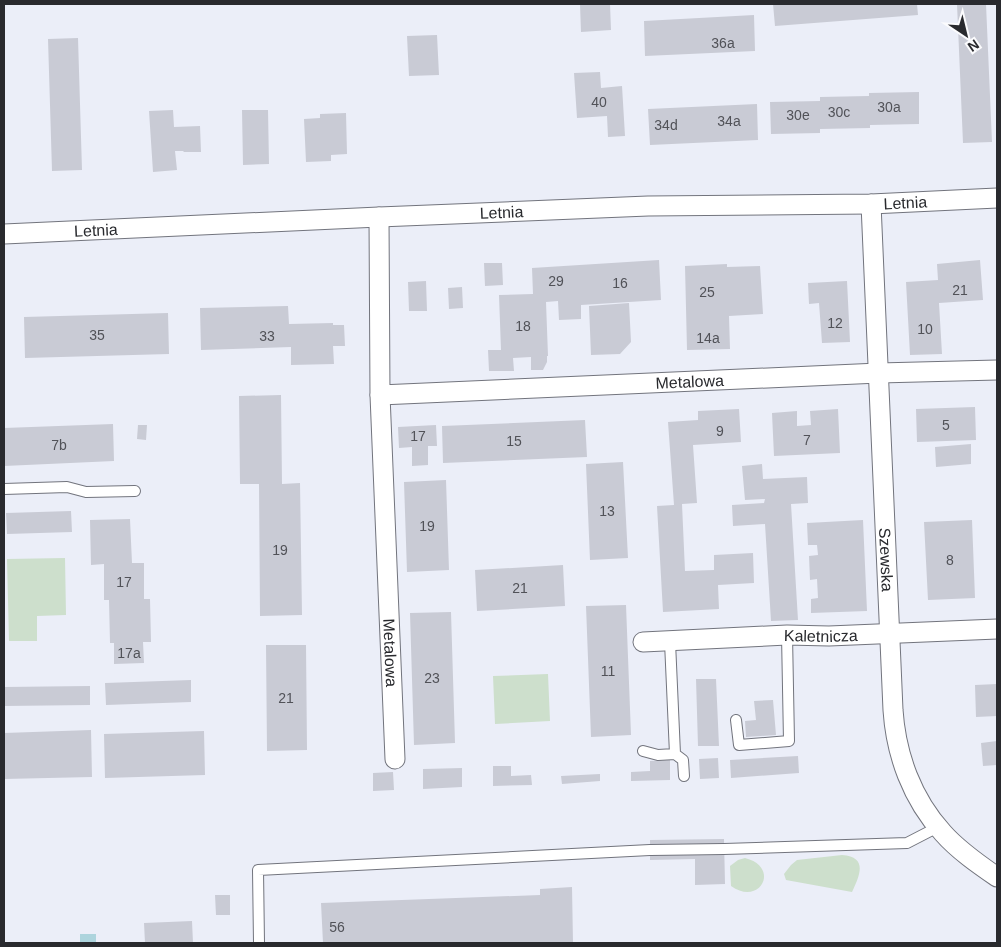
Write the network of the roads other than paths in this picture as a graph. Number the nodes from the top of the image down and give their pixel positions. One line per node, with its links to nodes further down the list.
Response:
1 (997, 198): 2 (street, Letnia)
2 (871, 204): 3 (street, Letnia); 6 (street, Szewska)
3 (379, 217): 4 (street, Letnia); 7 (street, Metalowa)
4 (4, 234)
5 (997, 370): 6 (street, Metalowa)
6 (879, 374): 7 (street, Metalowa); 11 (street, Szewska)
7 (380, 396): 18 (street, Metalowa)
8 (4, 489): 9 (lane)
9 (135, 491)
10 (997, 629): 11 (street, Kaletnicza)
11 (890, 634): 12 (street, Kaletnicza); 20 (street, Szewska)
12 (787, 635): 14 (street, Kaletnicza); 15 (lane)
13 (643, 642): 14 (street, Kaletnicza)
14 (670, 642): 17 (lane)
15 (736, 720)
16 (644, 751): 17 (lane)
17 (675, 754): 19 (lane)
18 (395, 759)
19 (684, 776)
20 (938, 827): 21 (street, Szewska); 22 (lane)
21 (997, 877)
22 (259, 943)

